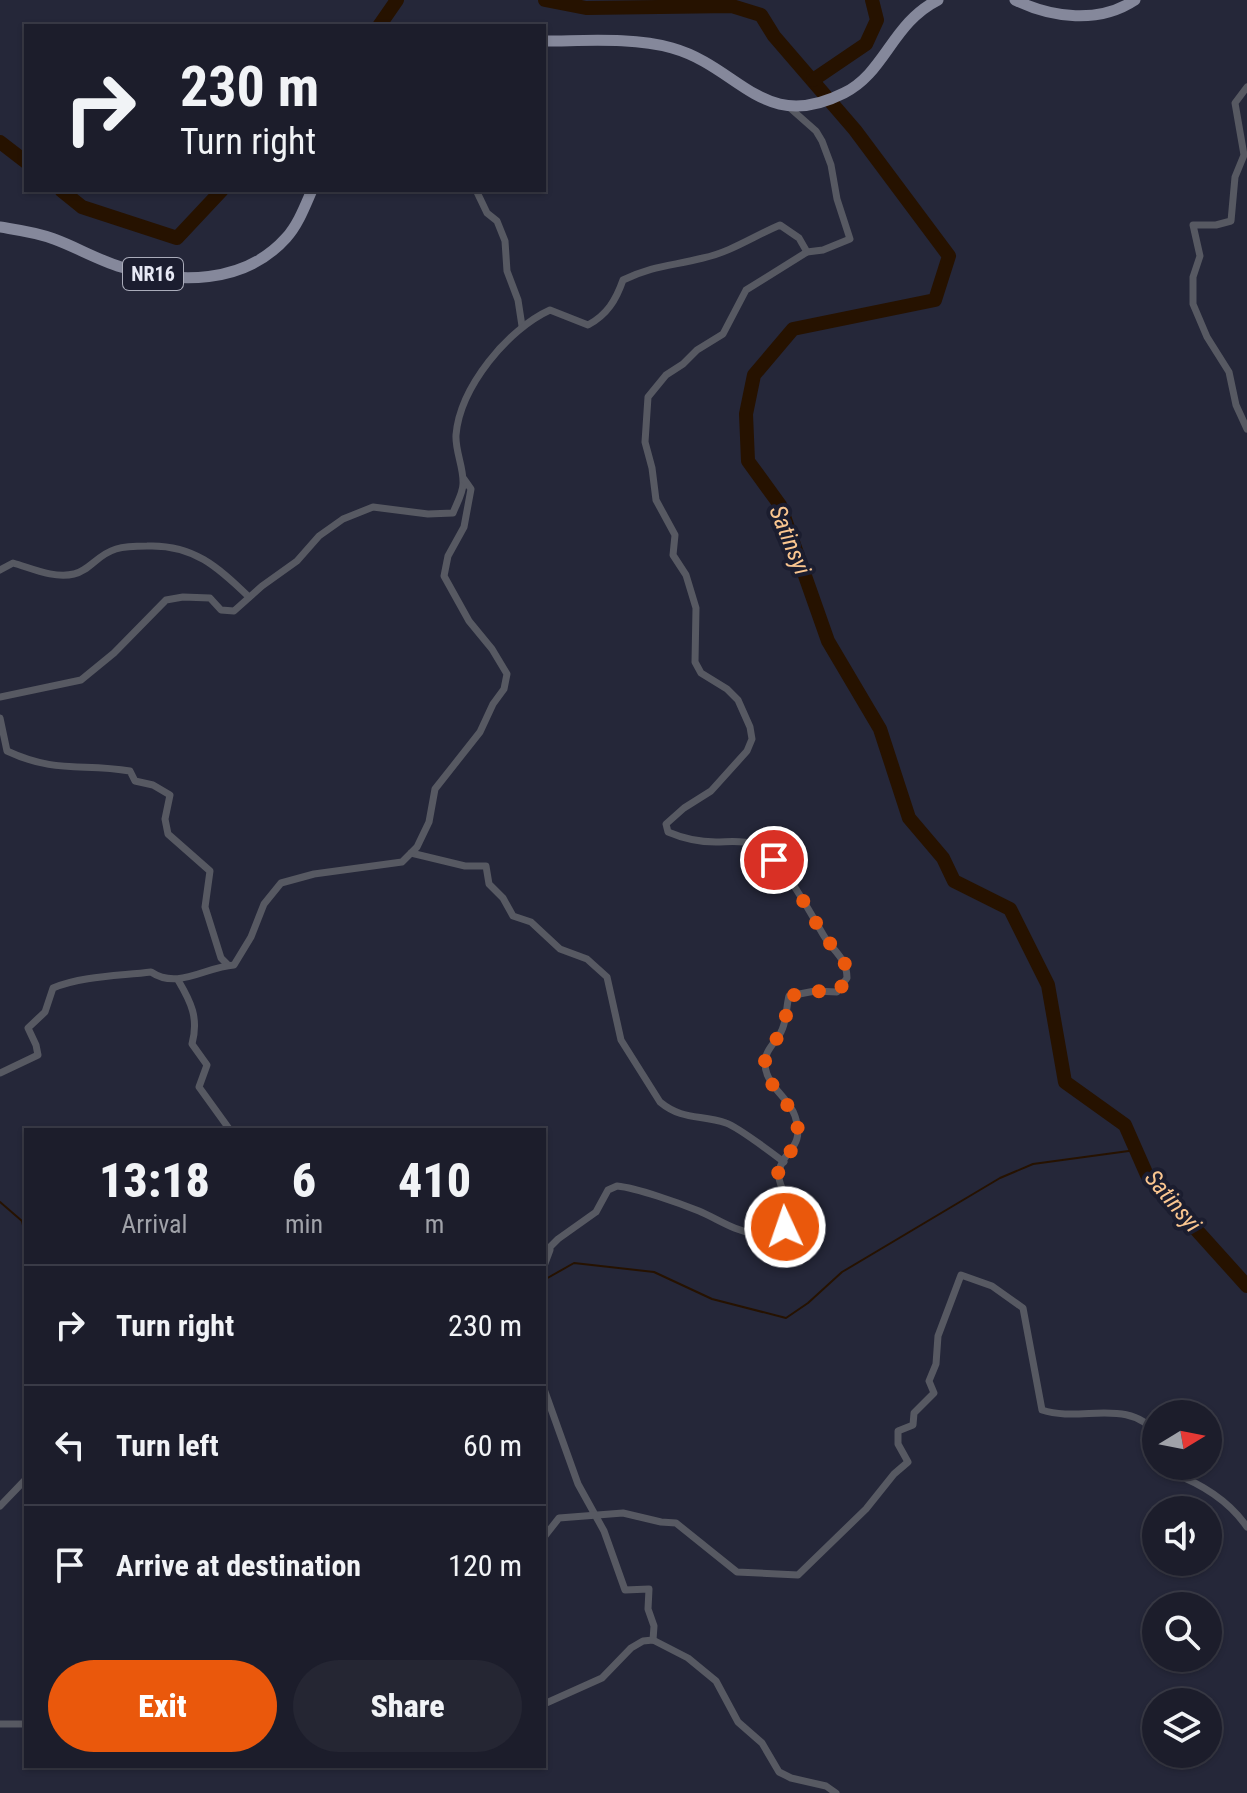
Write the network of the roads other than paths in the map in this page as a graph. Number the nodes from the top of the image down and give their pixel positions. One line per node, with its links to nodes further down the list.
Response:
1 (938, 0): 7 (main road)
2 (1015, 0): 4 (main road)
3 (1135, 0): 4 (main road)
4 (1031, 4)
5 (546, 41): 7 (main road)
6 (1247, 87): 13 (street)
7 (790, 108): 11 (street)
8 (311, 192): 10 (main road, NR16)
9 (477, 192): 12 (street)
10 (0, 227)
11 (807, 252): 12 (street); 24 (street)
12 (522, 326): 14 (street)
13 (1247, 429)
14 (462, 477): 16 (street); 19 (street)
15 (0, 570): 16 (street)
16 (249, 597): 17 (street)
17 (0, 697)
18 (0, 718): 20 (street)
19 (411, 853): 20 (street); 24 (street)
20 (228, 965): 21 (street)
21 (178, 980): 22 (street); 23 (street)
22 (0, 1073)
23 (229, 1128)
24 (784, 1162): 25 (street)
25 (547, 1250)
26 (546, 1395): 31 (street)
27 (1142, 1419): 31 (street)
28 (1190, 1480): 32 (street)
29 (24, 1481): 30 (street)
30 (0, 1506)
31 (597, 1517): 33 (street); 34 (street)
32 (1247, 1527)
33 (546, 1534)
34 (653, 1640): 35 (street); 38 (street)
35 (546, 1703)
36 (0, 1724): 37 (street)
37 (24, 1724)
38 (836, 1793)

